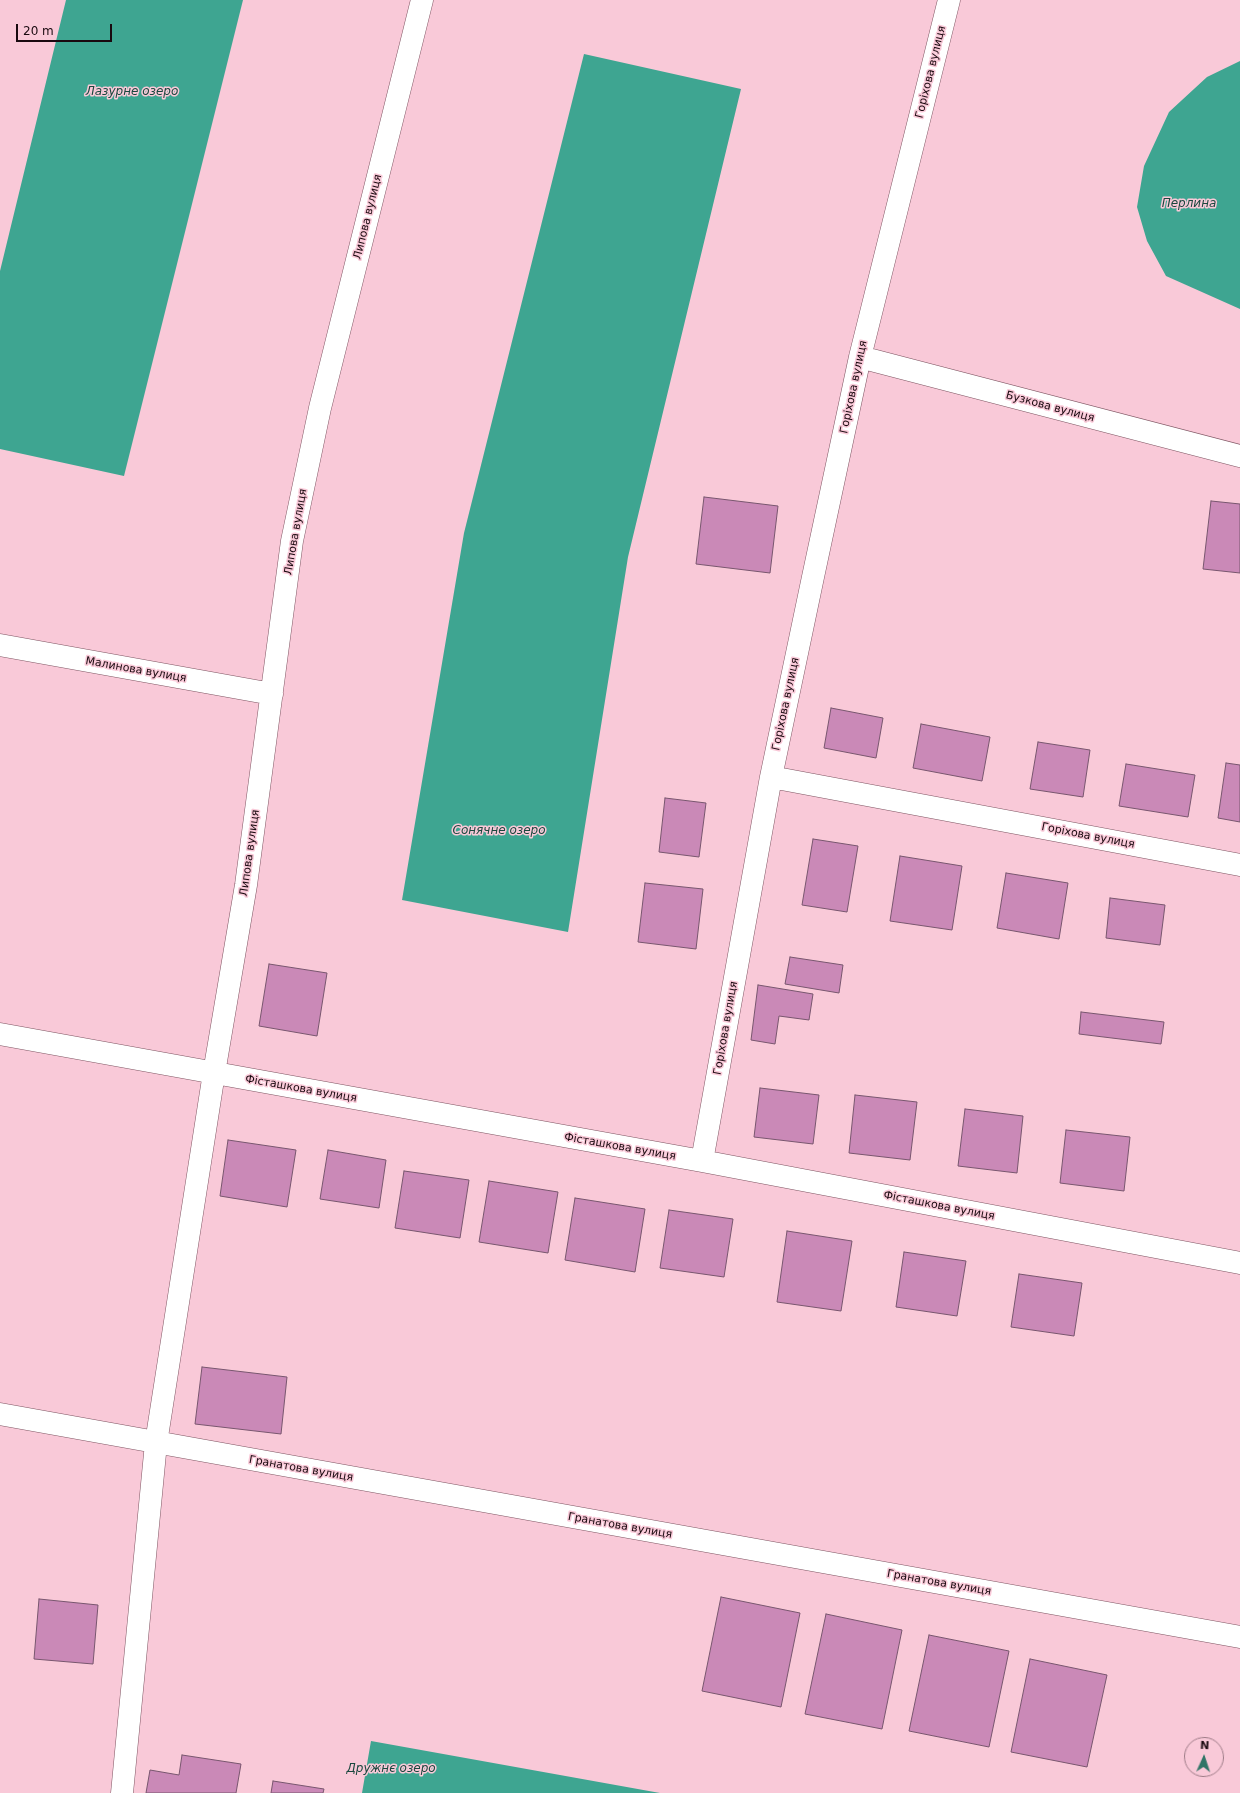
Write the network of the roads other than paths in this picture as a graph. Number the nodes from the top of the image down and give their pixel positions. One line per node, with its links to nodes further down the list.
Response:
1 (422, 0): 6 (street, Липова вулиця)
2 (949, 0): 3 (street, Горіхова вулиця)
3 (860, 357): 4 (street, Бузкова вулиця); 7 (street, Горіхова вулиця)
4 (1240, 456)
5 (0, 645): 6 (street, Малинова вулиця)
6 (272, 694): 10 (street, Липова вулиця)
7 (771, 777): 8 (street, Горіхова вулиця); 11 (street, Горіхова вулиця)
8 (1240, 865)
9 (0, 1034): 10 (street, Фісташкова вулиця)
10 (214, 1073): 11 (street, Фісташкова вулиця); 14 (street, Липова вулиця)
11 (702, 1162): 12 (street, Фісташкова вулиця)
12 (1240, 1263)
13 (0, 1414): 14 (street, Гранатова вулиця)
14 (156, 1443): 15 (street, Гранатова вулиця); 16 (street, Липова вулиця)
15 (1240, 1637)
16 (122, 1793)

